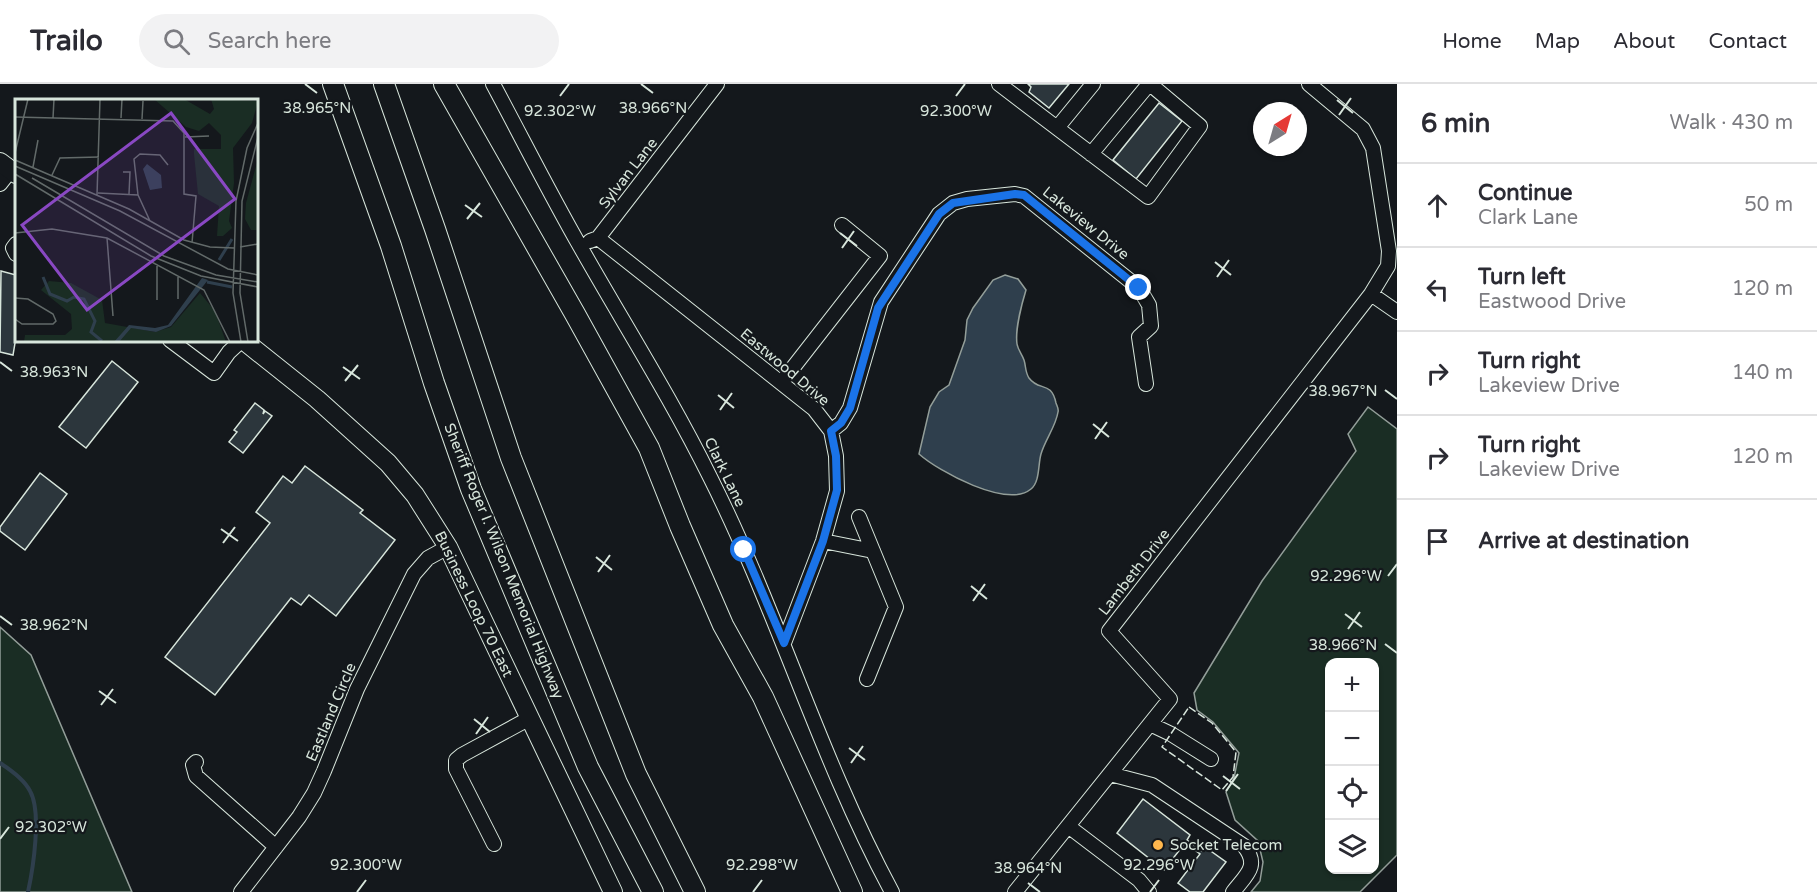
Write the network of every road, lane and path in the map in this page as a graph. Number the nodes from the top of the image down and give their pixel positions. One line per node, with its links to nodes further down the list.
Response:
1 (333, 84): 39 (highway, Sheriff Roger I. Wilson Memorial Highway)
2 (384, 84): 40 (highway)
3 (444, 84): 41 (highway)
4 (493, 84): 14 (street, Clark Lane)
5 (717, 84): 13 (street, Sylvan Lane)
6 (999, 84): 10 (street)
7 (1093, 84): 10 (street)
8 (1149, 84): 11 (street); 11 (street)
9 (1309, 84): 15 (street)
10 (1057, 128): 11 (street)
11 (1091, 154)
12 (842, 225): 20 (street)
13 (598, 238): 14 (street, Sylvan Lane); 20 (street, Eastwood Drive)
14 (580, 246): 27 (street, Clark Lane)
15 (1371, 294): 16 (street); 30 (street, Lambeth Drive)
16 (1397, 312)
17 (173, 342): 18 (street)
18 (241, 342)
19 (246, 342): 25 (main road, Business Loop 70 East)
20 (782, 383): 22 (street, Eastwood Drive)
21 (1146, 384): 22 (street, Lakeview Drive)
22 (831, 431): 24 (street, Eastwood Drive)
23 (859, 517): 26 (street)
24 (823, 541): 26 (street); 27 (street, Eastwood Drive)
25 (448, 547): 29 (main road, Business Loop 70 East); 36 (street, Eastland Circle)
26 (873, 551): 28 (street)
27 (784, 643): 42 (street, Clark Lane)
28 (867, 679)
29 (530, 718): 35 (street); 38 (main road, Business Loop 70 East)
30 (1150, 724): 31 (street); 33 (street, Lambeth Drive)
31 (1211, 759)
32 (196, 762): 36 (street)
33 (1110, 774): 34 (street, Lambeth Drive); 45 (street)
34 (1068, 826): 43 (street, Lambeth Drive); 44 (street)
35 (494, 844)
36 (276, 847): 37 (street, Eastland Circle)
37 (241, 892)
38 (613, 892)
39 (653, 892)
40 (695, 892)
41 (852, 892)
42 (892, 892)
43 (1015, 892)
44 (1149, 892)
45 (1233, 892)

